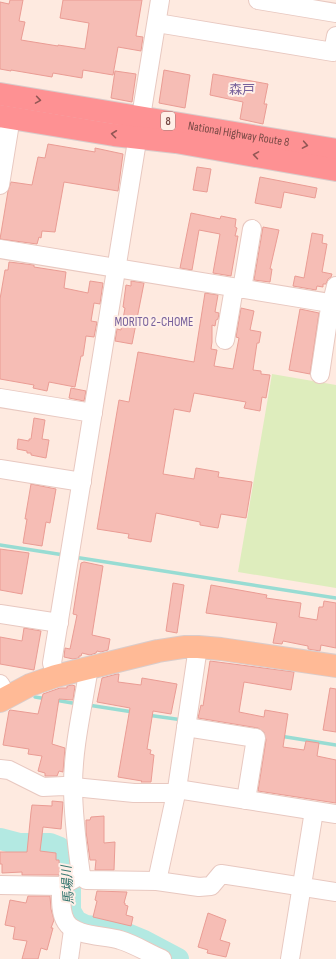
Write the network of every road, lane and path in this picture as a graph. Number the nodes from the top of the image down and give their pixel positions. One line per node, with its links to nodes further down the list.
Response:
1 (160, 0): 4 (street)
2 (258, 0): 3 (street)
3 (336, 13)
4 (156, 23): 5 (street); 8 (street)
5 (336, 36)
6 (0, 94): 8 (highway, National Highway Route 8 / 8, one-way to 8)
7 (5, 117): 8 (highway, National Highway Route 8 / 8, one-way to 7); 11 (street)
8 (140, 127): 9 (highway, National Highway Route 8 / 8, one-way to 9); 10 (highway, National Highway Route 8 / 8, one-way to 8); 14 (street)
9 (336, 150)
10 (336, 170)
11 (0, 185)
12 (252, 229): 16 (street)
13 (0, 249): 14 (street)
14 (116, 269): 16 (street); 21 (street)
15 (336, 286): 17 (street)
16 (238, 289): 17 (street); 18 (street)
17 (334, 304): 19 (street)
18 (225, 340)
19 (320, 374)
20 (0, 398): 21 (street)
21 (93, 413): 23 (street)
22 (0, 469): 23 (street)
23 (82, 482): 25 (street)
24 (0, 614): 25 (street)
25 (59, 623): 29 (street)
26 (198, 647): 27 (main road); 28 (main road); 31 (street)
27 (336, 666)
28 (89, 667): 29 (main road); 33 (street)
29 (56, 676): 30 (main road)
30 (2, 694)
31 (187, 723): 34 (street); 35 (street)
32 (0, 769): 33 (street)
33 (73, 788): 34 (street); 38 (street)
34 (176, 791): 35 (street); 39 (street)
35 (246, 800): 36 (street)
36 (314, 811): 37 (street); 41 (street)
37 (336, 814)
38 (70, 881): 39 (street); 40 (street); 43 (street)
39 (157, 881): 41 (street)
40 (0, 885)
41 (302, 886): 42 (street); 46 (street)
42 (336, 892)
43 (73, 930): 44 (street); 45 (street)
44 (68, 959)
45 (162, 959)
46 (290, 959)

